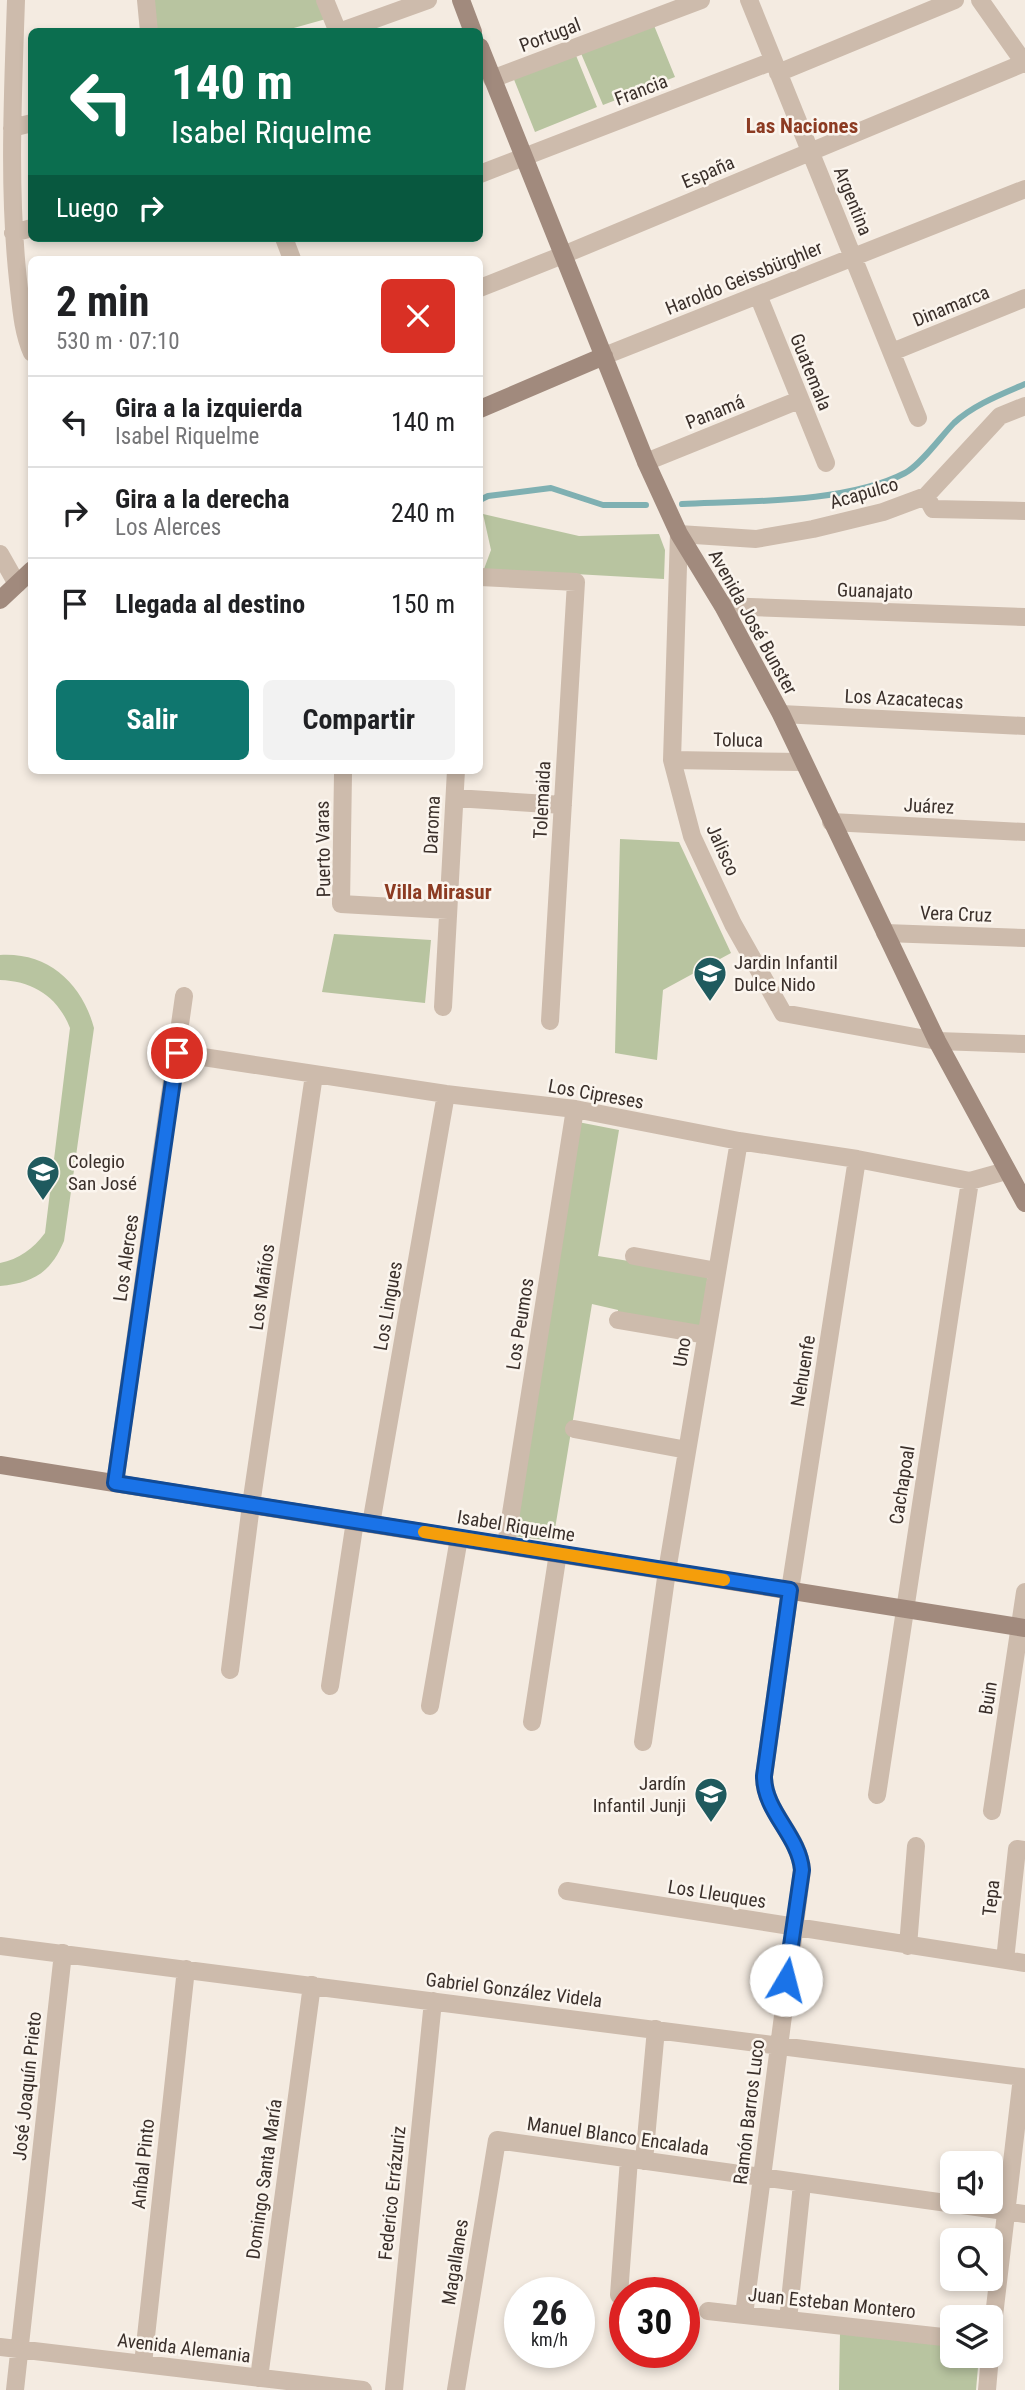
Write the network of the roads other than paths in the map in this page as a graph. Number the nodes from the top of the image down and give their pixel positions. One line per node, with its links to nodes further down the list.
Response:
1 (16, 0): 19 (street)
2 (146, 0): 10 (street)
3 (325, 0): 11 (street)
4 (428, 0): 12 (street)
5 (461, 0): 13 (street)
6 (701, 0): 17 (street, Portugal)
7 (749, 0): 16 (street, Argentina)
8 (955, 0): 16 (street, Francia)
9 (980, 0): 15 (street)
10 (149, 28)
11 (337, 28)
12 (350, 28)
13 (472, 28)
14 (483, 55): 17 (street, Avenida José Bunster)
15 (1025, 64): 20 (street, España)
16 (776, 67): 20 (street, Argentina); 21 (street, Francia)
17 (492, 79): 21 (street, Avenida José Bunster)
18 (28, 124): 19 (street)
19 (12, 128): 25 (street)
20 (811, 152): 26 (street, España); 27 (street, Argentina)
21 (524, 158): 22 (street, Francia); 26 (street, Avenida José Bunster)
22 (483, 173)
23 (1025, 189): 27 (street, Haroldo Geissbürghler)
24 (28, 229): 25 (street)
25 (13, 233): 31 (street)
26 (563, 255): 28 (street, España); 33 (street, Avenida José Bunster)
27 (853, 257): 29 (street, Haroldo Geissbürghler); 32 (street, Argentina)
28 (483, 287)
29 (758, 295): 33 (street, Haroldo Geissbürghler); 34 (street, Guatemala)
30 (1025, 298): 32 (street, Dinamarca)
31 (28, 335)
32 (892, 352): 37 (street, Argentina)
33 (604, 356): 36 (street, Haroldo Geissbürghler); 38 (street, Avenida José Bunster)
34 (799, 400): 38 (street, Panamá); 39 (street, Guatemala)
35 (1025, 406): 40 (street, Acapulco)
36 (483, 408)
37 (918, 418)
38 (646, 462): 42 (street, Avenida José Bunster)
39 (826, 463)
40 (926, 496): 41 (street); 42 (street, Acapulco)
41 (1025, 511)
42 (679, 534): 48 (street, Avenida José Bunster); 52 (street, Jalisco)
43 (0, 554): 46 (street)
44 (28, 574): 46 (street)
45 (483, 577): 57 (street, Tolemaida)
46 (17, 584): 47 (street)
47 (0, 600)
48 (723, 607): 49 (street, Guanajato); 50 (street, Avenida José Bunster)
49 (1025, 617)
50 (781, 714): 51 (street, Los Azacatecas); 53 (street, Avenida José Bunster)
51 (1025, 726)
52 (672, 760): 53 (street, Toluca); 66 (street, Jalisco)
53 (802, 762): 58 (street, Avenida José Bunster)
54 (343, 774): 60 (street, Puerto Varas)
55 (456, 774): 56 (street, Daroma)
56 (455, 797): 57 (street); 60 (street, Daroma)
57 (564, 805): 65 (street, Tolemaida)
58 (831, 822): 59 (street, Juárez); 61 (street, Avenida José Bunster)
59 (1025, 832)
60 (449, 910): 64 (street, Daroma)
61 (885, 933): 62 (street, Vera Cruz); 66 (street, Avenida José Bunster)
62 (1025, 938)
63 (184, 996): 68 (street, Los Alerces)
64 (443, 1007)
65 (550, 1021)
66 (937, 1041): 67 (street); 74 (street, Avenida José Bunster)
67 (1025, 1044)
68 (177, 1053): 69 (street, Los Cipreses); 84 (street, Los Alerces)
69 (314, 1075): 70 (street, Los Cipreses); 85 (street, Los Mañíos)
70 (446, 1094): 71 (street, Los Cipreses); 86 (street, Los Lingues)
71 (575, 1109): 72 (street, Los Cipreses); 88 (street, Los Peumos)
72 (739, 1141): 73 (street, Los Cipreses); 78 (street, Uno)
73 (857, 1159): 75 (street, Los Cipreses); 91 (street, Nehuenfe)
74 (1006, 1171): 75 (street, Los Cipreses); 76 (street, Avenida José Bunster)
75 (970, 1181): 93 (street, Cachapoal)
76 (1025, 1203)
77 (634, 1256): 78 (street)
78 (717, 1270): 80 (street, Uno)
79 (618, 1320): 80 (street)
80 (706, 1335): 82 (street, Uno)
81 (573, 1429): 82 (street)
82 (687, 1450): 90 (street, Uno)
83 (0, 1465): 84 (street, Isabel Riquelme)
84 (115, 1483): 85 (street, Isabel Riquelme)
85 (251, 1505): 86 (street, Isabel Riquelme); 95 (street, Los Mañíos)
86 (363, 1523): 87 (street, Isabel Riquelme); 96 (street, Los Lingues)
87 (459, 1538): 88 (street, Isabel Riquelme); 97 (street)
88 (506, 1545): 89 (street, Isabel Riquelme)
89 (558, 1553): 90 (street, Isabel Riquelme); 98 (street)
90 (667, 1571): 91 (street, Isabel Riquelme); 99 (street, Uno)
91 (790, 1590): 93 (street, Isabel Riquelme); 105 (street, Ramón Barros Luco)
92 (1025, 1592): 94 (street, Buin)
93 (905, 1609): 94 (street, Isabel Riquelme); 100 (street, Cachapoal)
94 (1022, 1627): 101 (street, Buin)
95 (230, 1670)
96 (330, 1686)
97 (430, 1706)
98 (532, 1722)
99 (643, 1742)
100 (877, 1795)
101 (992, 1811)
102 (916, 1846): 107 (street)
103 (1025, 1850): 109 (street, Tepa)
104 (568, 1891): 105 (street, Los Lleuques)
105 (793, 1928): 107 (street, Los Lleuques); 115 (street, Ramón Barros Luco)
106 (0, 1946): 108 (street, Gabriel González Videla)
107 (908, 1946): 109 (street, Los Lleuques)
108 (63, 1953): 111 (street, Gabriel González Videla); 128 (street, José Joaquín Prieto)
109 (1005, 1961): 110 (street, Los Lleuques)
110 (1025, 1963)
111 (186, 1969): 112 (street, Gabriel González Videla); 129 (street, Aníbal Pinto)
112 (312, 1985): 113 (street, Gabriel González Videla); 131 (street, Domingo Santa María)
113 (433, 2001): 114 (street, Gabriel González Videla); 134 (street, Federico Errázuriz)
114 (656, 2029): 115 (street, Gabriel González Videla); 117 (street)
115 (779, 2045): 118 (street, Ramón Barros Luco); 120 (street, Gabriel González Videla)
116 (497, 2140): 117 (street, Manuel Blanco Encalada); 135 (street, Magallanes)
117 (636, 2160): 118 (street, Manuel Blanco Encalada); 121 (street)
118 (761, 2178): 119 (street, Manuel Blanco Encalada); 124 (street, Ramón Barros Luco)
119 (802, 2184): 120 (street, Manuel Blanco Encalada); 125 (street)
120 (1016, 2213): 122 (street)
121 (622, 2277)
122 (998, 2305)
123 (708, 2311): 124 (street, Juan Esteban Montero)
124 (744, 2315): 125 (street, Juan Esteban Montero)
125 (788, 2320): 126 (street, Juan Esteban Montero)
126 (940, 2337)
127 (0, 2347): 128 (street, Avenida Alemania)
128 (20, 2350): 129 (street, Avenida Alemania); 132 (street, José Joaquín Prieto)
129 (143, 2364): 131 (street, Avenida Alemania)
130 (989, 2368): 136 (street)
131 (259, 2378): 133 (street, Avenida Alemania)
132 (15, 2390)
133 (363, 2390)
134 (394, 2390)
135 (456, 2390)
136 (987, 2390)

